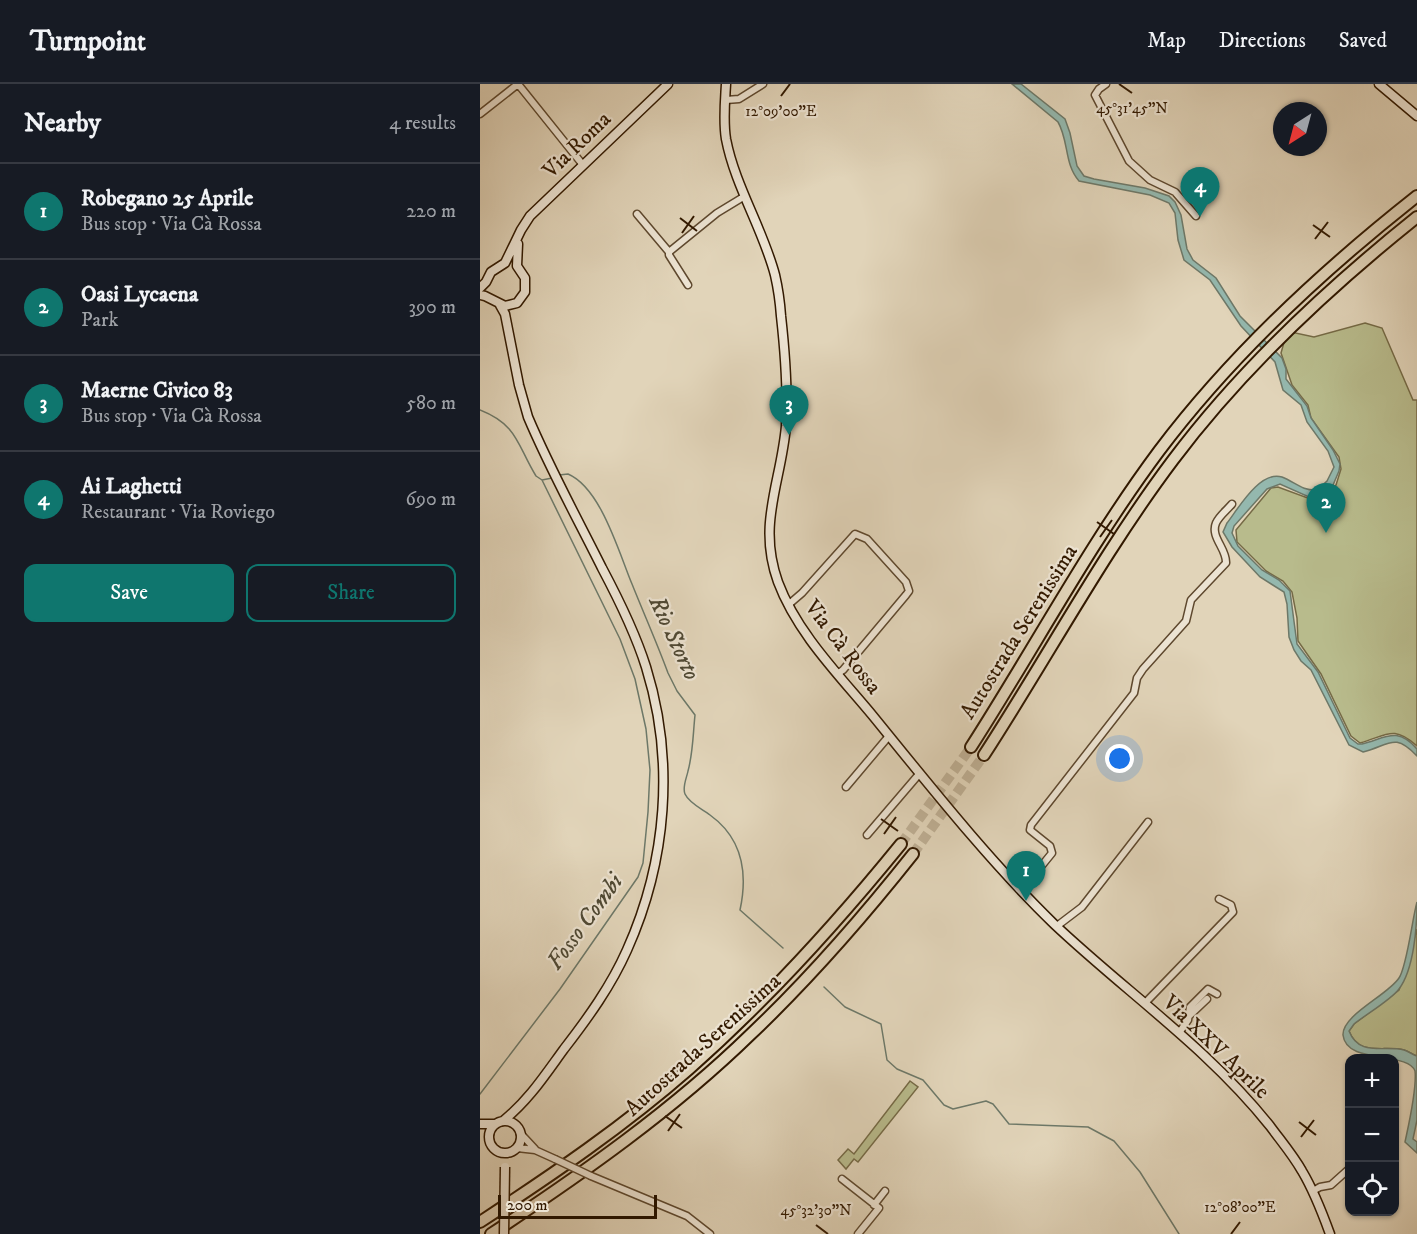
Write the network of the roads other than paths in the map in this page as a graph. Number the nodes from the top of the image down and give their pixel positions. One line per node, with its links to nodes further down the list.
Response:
1 (518, 84): 8 (street); 10 (street)
2 (668, 84): 10 (main road, Via Roma)
3 (726, 84): 7 (main road, Via Cà Rossa)
4 (763, 84): 7 (street)
5 (1106, 84): 14 (street)
6 (1379, 84): 9 (main road)
7 (726, 100): 11 (main road, Via Cà Rossa)
8 (480, 114)
9 (1416, 115)
10 (583, 165): 16 (main road, Via Roma)
11 (745, 196): 17 (street); 28 (main road, Via Cà Rossa)
12 (1417, 196): 31 (highway, Autostrada Serenissima)
13 (638, 214): 17 (street)
14 (1196, 216)
15 (1417, 217): 32 (highway, Autostrada Serenissima)
16 (518, 237): 18 (main road, Via Roma); 19 (main road)
17 (669, 252): 21 (street)
18 (502, 266): 19 (main road); 20 (main road)
19 (519, 271): 24 (main road)
20 (483, 285): 23 (main road)
21 (688, 285)
22 (480, 296): 23 (main road)
23 (490, 298): 25 (main road)
24 (517, 303): 25 (main road); 26 (main road)
25 (500, 305): 26 (main road)
26 (511, 337): 48 (main road)
27 (1232, 504): 39 (street)
28 (788, 605): 29 (main road, Via Cà Rossa); 29 (street)
29 (837, 674): 30 (main road, Via Cà Rossa)
30 (889, 736): 33 (main road, Via Cà Rossa); 34 (street)
31 (971, 747)
32 (984, 755)
33 (920, 773): 36 (street); 39 (main road, Via Cà Rossa)
34 (846, 787)
35 (1148, 822): 41 (street)
36 (867, 836)
37 (901, 843): 62 (highway, Autostrada Serenissima)
38 (913, 854): 63 (highway, Autostrada Serenissima)
39 (1022, 890): 41 (main road, Via Cà Rossa)
40 (1220, 899): 45 (street)
41 (1057, 926): 42 (main road, Via Cà Rossa)
42 (1070, 938): 45 (main road, Via XXV Aprile)
43 (1216, 994): 46 (street)
44 (1207, 999): 46 (street)
45 (1144, 1003): 47 (main road, Via XXV Aprile)
46 (1189, 1016): 47 (street)
47 (1179, 1033): 60 (main road, Via XXV Aprile)
48 (523, 1104): 49 (main road); 51 (main road)
49 (499, 1122): 50 (main road); 51 (main road); 52 (main road)
50 (480, 1126): 52 (main road)
51 (520, 1131): 53 (main road); 54 (street)
52 (488, 1135): 55 (main road)
53 (515, 1150): 54 (street); 55 (main road); 56 (main road)
54 (535, 1150): 65 (street, bridge)
55 (498, 1152): 56 (main road)
56 (505, 1167): 64 (main road, bridge)
57 (1345, 1172): 60 (street)
58 (842, 1179): 61 (street)
59 (885, 1191): 61 (street)
60 (1313, 1191): 67 (main road, Via XXV Aprile)
61 (874, 1205): 66 (street)
62 (480, 1222)
63 (491, 1234)
64 (504, 1234)
65 (710, 1234)
66 (858, 1234)
67 (1330, 1234)

